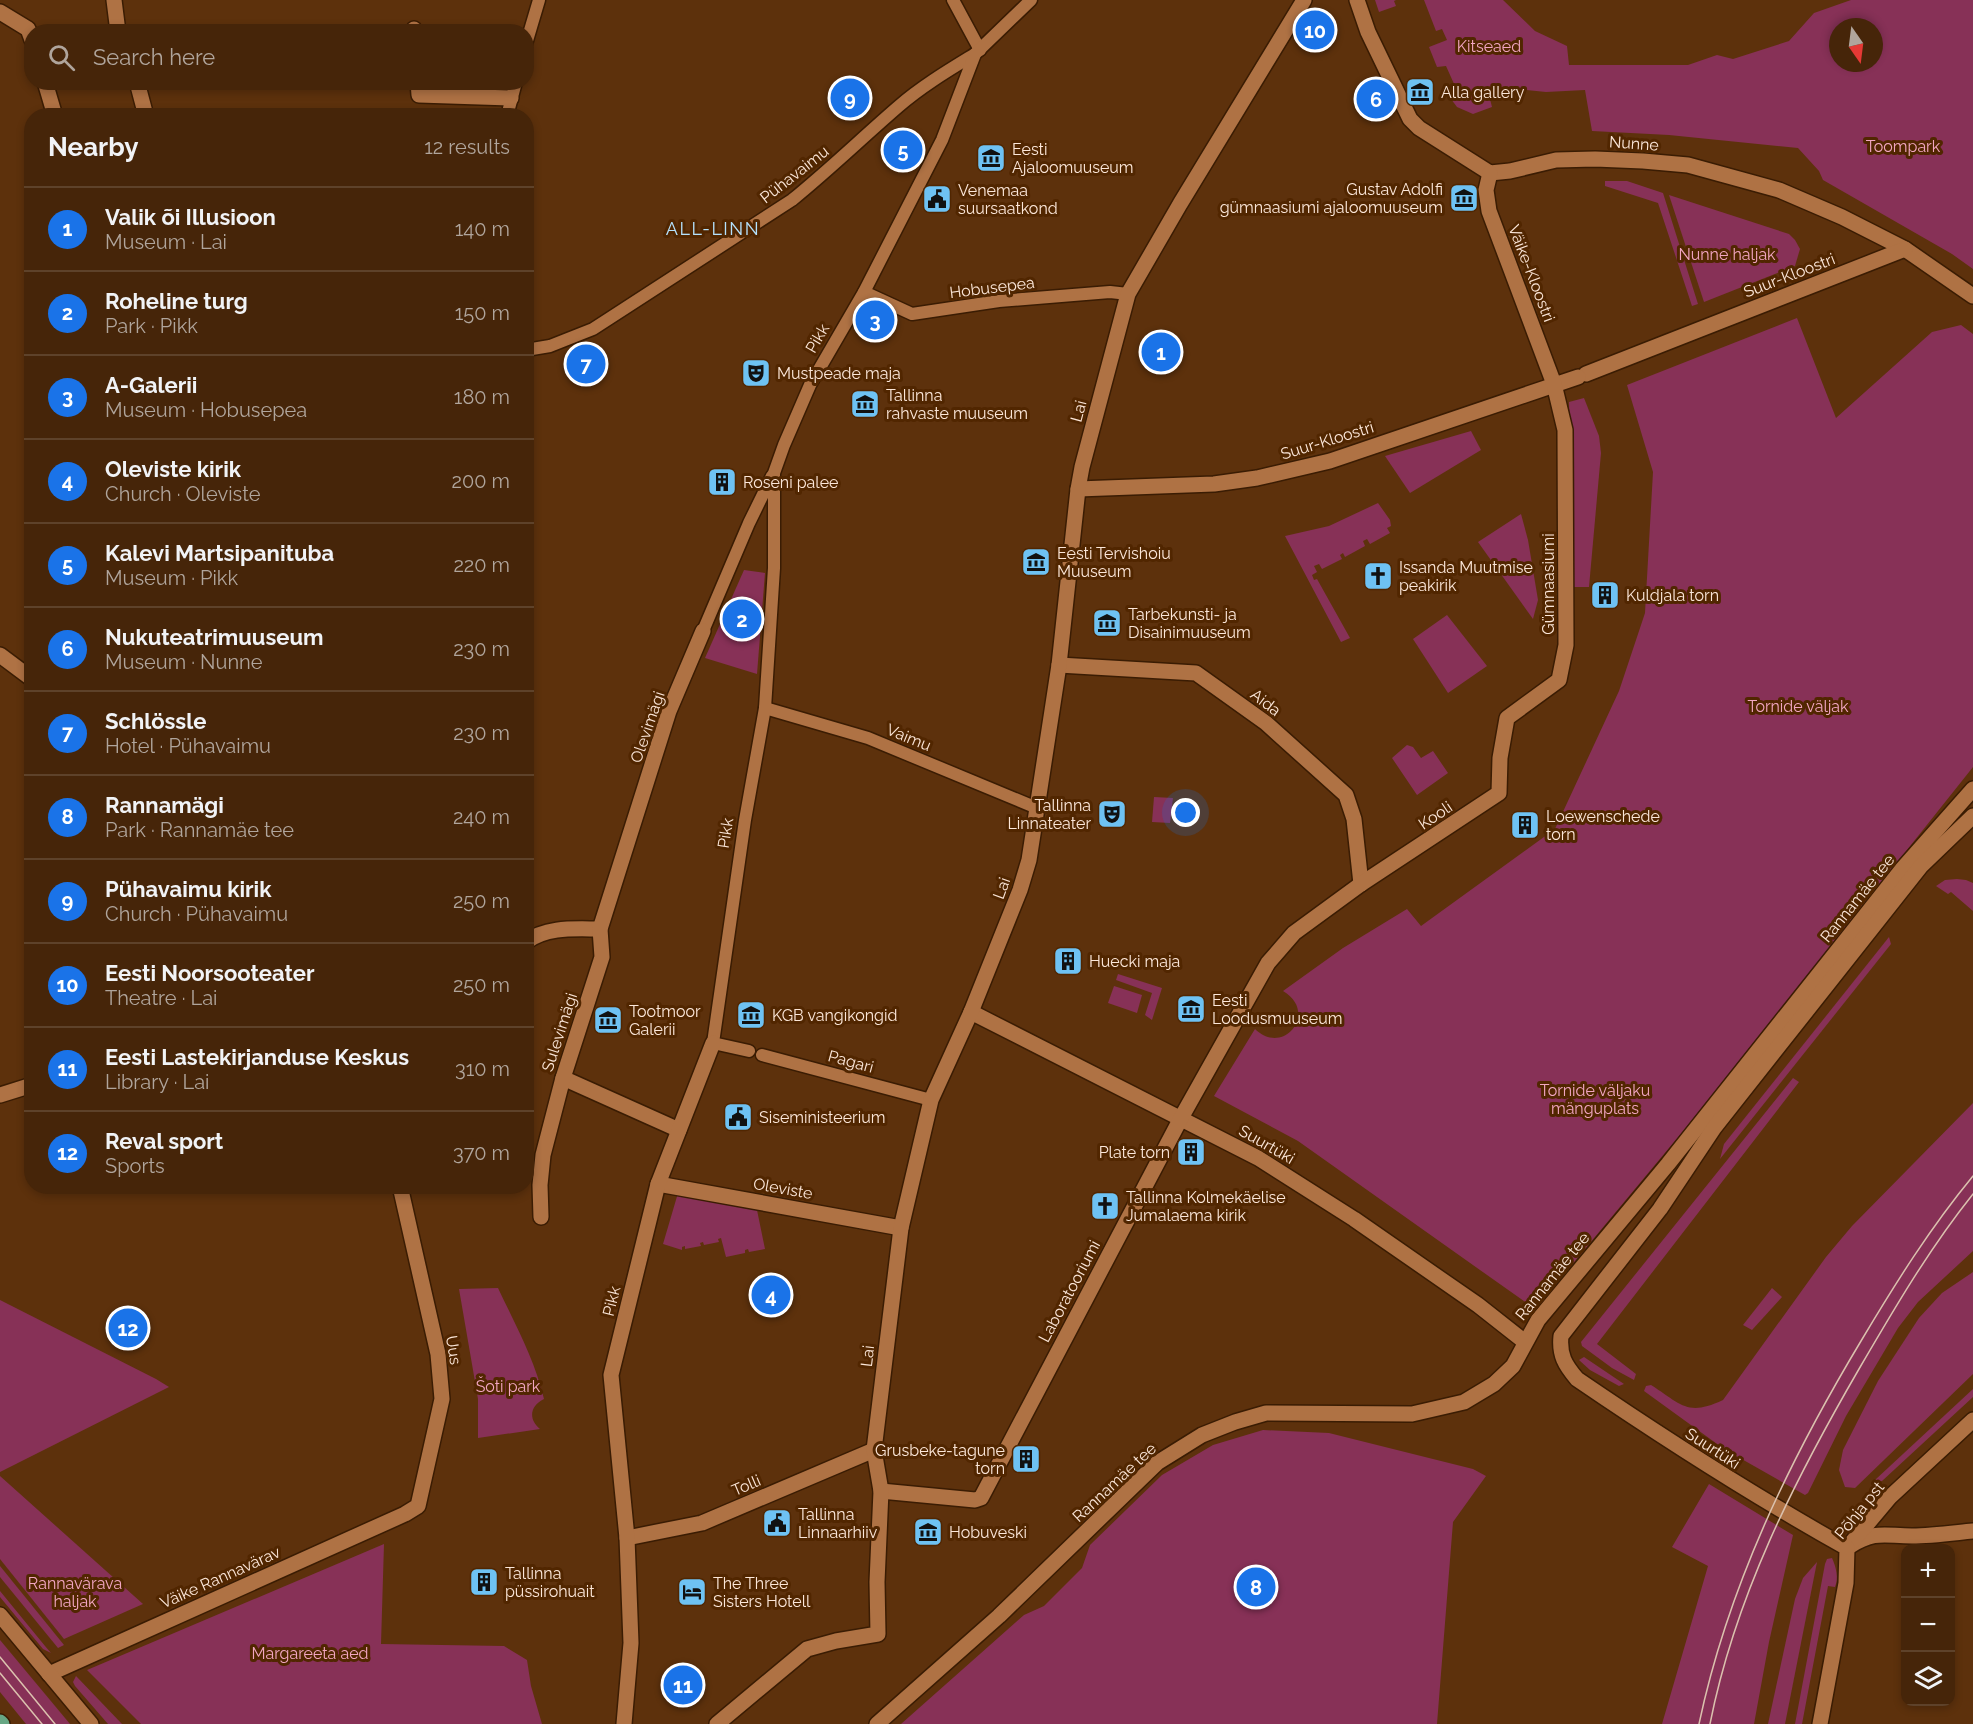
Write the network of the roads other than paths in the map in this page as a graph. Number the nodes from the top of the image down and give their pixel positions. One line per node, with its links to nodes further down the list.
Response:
1 (114, 0): 8 (street)
2 (539, 0): 9 (street)
3 (953, 0): 11 (street)
4 (1031, 0): 11 (street, Pikk)
5 (1304, 0): 23 (street, Lai)
6 (1357, 0): 20 (street)
7 (0, 12): 10 (street)
8 (117, 24)
9 (532, 24)
10 (24, 27)
11 (978, 52): 22 (street, Pikk); 25 (street, Pühavaimu)
12 (48, 90): 17 (street)
13 (139, 90): 18 (street)
14 (419, 90): 16 (street)
15 (514, 90): 16 (street)
16 (511, 98): 19 (street)
17 (53, 108)
18 (144, 108)
19 (509, 108)
20 (1490, 173): 21 (street, Nunne); 26 (street, Väike-Kloostri)
21 (1905, 249): 24 (street, Nunne); 26 (street, Suur-Kloostri)
22 (864, 292): 23 (street, Hobusepea); 27 (street, Pikk)
23 (1128, 294): 28 (street, Lai)
24 (1973, 296)
25 (534, 349)
26 (1554, 384): 28 (street, Suur-Kloostri); 34 (street, Gümnaasiumi)
27 (774, 473): 29 (street, Olevimägi); 33 (street, Pikk)
28 (1078, 489): 31 (street, Lai)
29 (704, 631): 39 (street, Olevimägi)
30 (0, 655): 32 (street)
31 (1059, 665): 36 (street, Lai); 38 (street, Aida)
32 (24, 673)
33 (765, 708): 36 (street, Vaimu); 42 (street, Pikk)
34 (1500, 758): 38 (street, Kooli)
35 (1973, 789): 55 (street, Rannamäe tee)
36 (1037, 808): 41 (street, Lai)
37 (1973, 816): 56 (street, Rannamäe tee)
38 (1361, 884): 49 (street, Laboratooriumi)
39 (600, 929): 40 (street); 45 (street, Sulevimägi)
40 (534, 937)
41 (971, 1012): 48 (street, Lai); 49 (street, Suurtüki)
42 (713, 1043): 43 (street); 50 (street, Pikk)
43 (749, 1051)
44 (762, 1055): 48 (street, Pagari)
45 (563, 1078): 50 (street); 53 (street, Sulevimägi)
46 (24, 1087): 47 (street)
47 (0, 1095)
48 (931, 1100): 54 (street, Lai)
49 (1181, 1118): 55 (street, Suurtüki); 59 (street, Laboratooriumi)
50 (679, 1130): 51 (street, Pikk)
51 (658, 1184): 54 (street, Oleviste); 62 (street, Pikk)
52 (402, 1194): 60 (street, Uus)
53 (541, 1217)
54 (901, 1228): 58 (street, Lai)
55 (1525, 1341): 69 (street, Rannamäe tee)
56 (1567, 1367): 63 (street, Suurtüki)
57 (1973, 1420): 63 (street, Põhja pst)
58 (874, 1449): 59 (street, Lai); 62 (street, Tolli)
59 (881, 1491): 68 (street, Lai)
60 (405, 1514): 65 (street, Väike Rannavärav)
61 (1973, 1531): 63 (street)
62 (627, 1538): 67 (street, Pikk)
63 (1847, 1548): 70 (street, Põhja pst)
64 (0, 1615): 65 (street)
65 (49, 1674): 66 (street)
66 (91, 1724)
67 (624, 1724)
68 (717, 1724)
69 (878, 1724)
70 (1820, 1724)

